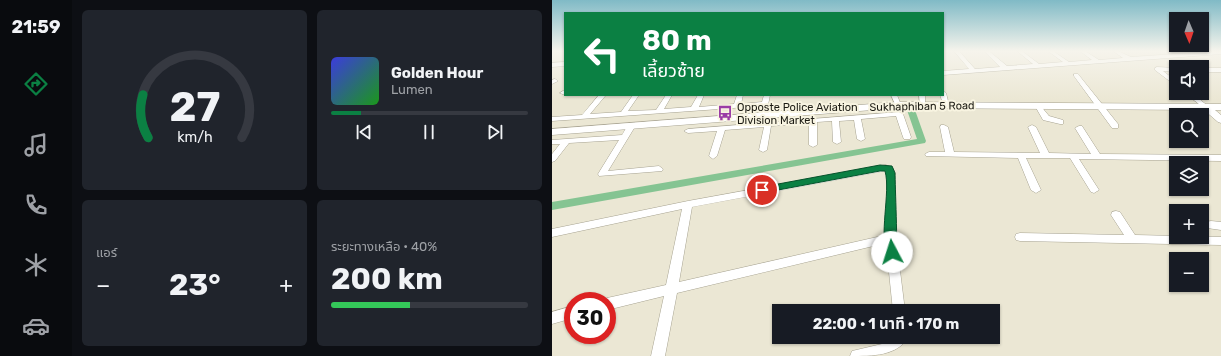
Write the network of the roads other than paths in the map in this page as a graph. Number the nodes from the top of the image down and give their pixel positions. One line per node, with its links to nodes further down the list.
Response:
1 (971, 68): 7 (street)
2 (1021, 68): 3 (street)
3 (1006, 69): 7 (street)
4 (1169, 70): 10 (street)
5 (1209, 70): 6 (street)
6 (1221, 70)
7 (974, 71): 8 (street)
8 (944, 73)
9 (1076, 75): 26 (street)
10 (1169, 79)
11 (602, 96): 33 (street)
12 (635, 96): 31 (street)
13 (668, 96): 30 (street)
14 (700, 96): 29 (street)
15 (740, 96): 24 (street)
16 (767, 96): 21 (street)
17 (894, 96): 22 (street)
18 (944, 96): 23 (street)
19 (922, 100): 22 (street, Sukhaphiban 5 Road); 23 (street, Sukhaphiban 5 Road)
20 (1197, 100): 27 (street)
21 (765, 104): 24 (street); 32 (street)
22 (898, 105): 32 (street, Sukhaphiban 5 Road)
23 (946, 105): 25 (street, Sukhaphiban 5 Road)
24 (737, 106): 29 (street)
25 (1038, 106): 26 (street, Sukhaphiban 5 Road); 39 (street)
26 (1099, 106): 27 (street, Sukhaphiban 5 Road); 43 (street)
27 (1206, 107): 28 (street, Sukhaphiban 5 Road); 37 (street)
28 (1221, 107)
29 (694, 109): 30 (street)
30 (659, 111): 31 (street)
31 (623, 114): 33 (street)
32 (759, 115): 41 (street, Sukhaphiban 5 Road); 42 (street)
33 (584, 117): 35 (street)
34 (857, 117): 36 (street); 51 (street); 52 (street)
35 (552, 119)
36 (835, 119): 38 (street); 55 (street)
37 (1221, 120)
38 (813, 121): 40 (street); 56 (street)
39 (1060, 122)
40 (768, 124): 42 (street); 57 (street)
41 (632, 125): 49 (street, Sukhaphiban 5 Road); 50 (street)
42 (754, 126): 46 (street)
43 (1115, 126)
44 (944, 127): 59 (street)
45 (1032, 127): 62 (street)
46 (722, 128): 48 (street); 61 (street)
47 (1079, 128): 64 (street)
48 (688, 131)
49 (552, 132)
50 (625, 137): 53 (street); 67 (street)
51 (908, 137)
52 (861, 139)
53 (567, 141): 54 (street); 66 (street)
54 (552, 142)
55 (837, 142)
56 (813, 144)
57 (763, 150)
58 (929, 154): 59 (street)
59 (950, 154): 60 (street)
60 (1021, 155): 62 (street); 68 (street)
61 (713, 156)
62 (1046, 156): 63 (street)
63 (1073, 156): 64 (street); 69 (street)
64 (1097, 156): 65 (street)
65 (1221, 158)
66 (552, 159)
67 (659, 169)
68 (1036, 190)
69 (1094, 190)
70 (688, 204): 72 (street); 74 (street); 77 (street)
71 (1116, 215): 75 (street)
72 (552, 233)
73 (1020, 237): 75 (street)
74 (891, 238): 77 (street); 79 (street)
75 (1132, 239): 76 (street)
76 (1221, 241)
77 (672, 288): 78 (street); 83 (street)
78 (616, 302)
79 (898, 304)
80 (564, 315): 81 (street)
81 (552, 318)
82 (896, 344): 84 (street)
83 (658, 356)
84 (858, 356)

